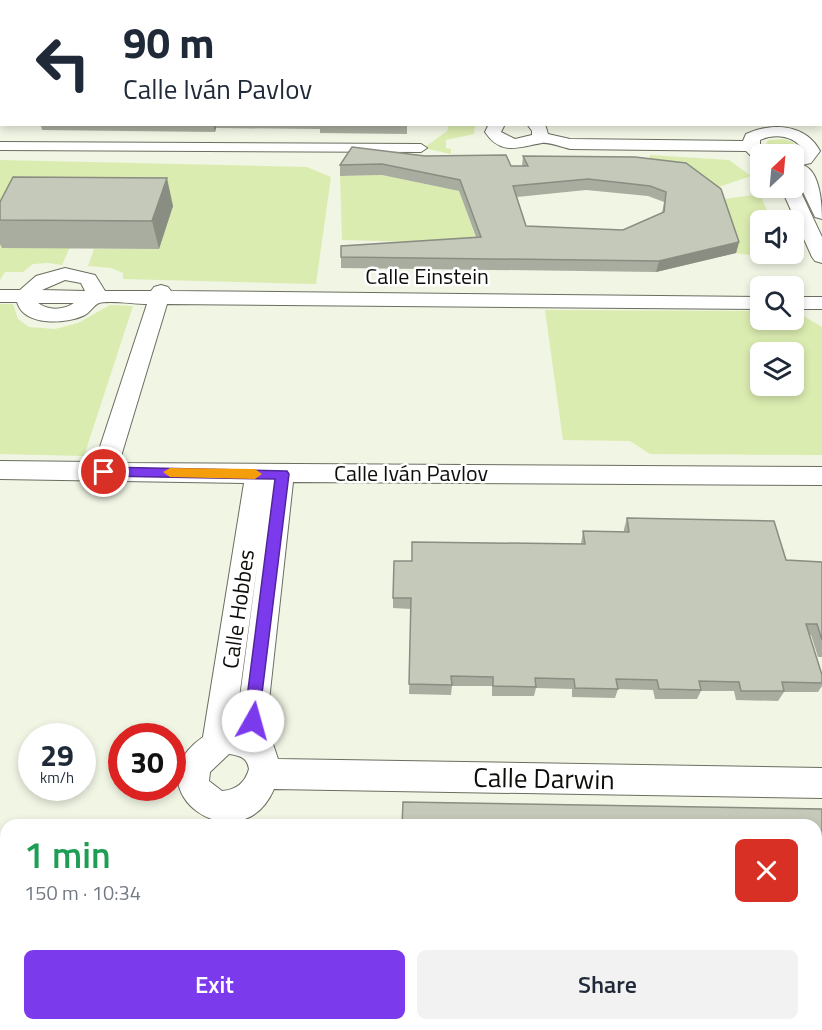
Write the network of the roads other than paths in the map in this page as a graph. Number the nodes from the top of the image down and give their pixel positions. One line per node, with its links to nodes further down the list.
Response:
1 (496, 126): 3 (street)
2 (783, 129): 4 (street); 6 (street)
3 (537, 131): 4 (street)
4 (758, 140)
5 (0, 146): 7 (street)
6 (816, 146): 8 (street)
7 (421, 148)
8 (804, 159)
9 (804, 179): 11 (street)
10 (795, 198): 12 (street)
11 (822, 213)
12 (822, 256)
13 (0, 289): 14 (street, Calle Einstein)
14 (28, 292): 15 (street, Calle Einstein); 16 (street, Calle Einstein)
15 (160, 295): 17 (street, Calle Einstein); 21 (street, Calle Einstein); 23 (street)
16 (0, 296)
17 (750, 296)
18 (804, 297): 19 (street)
19 (820, 299): 20 (street)
20 (804, 301)
21 (750, 303)
22 (0, 470): 23 (street, Calle Iván Pavlov)
23 (104, 472): 24 (street, Calle Iván Pavlov)
24 (270, 474): 25 (street, Calle Iván Pavlov); 26 (street, Calle Hobbes); 27 (street, Calle Hobbes)
25 (822, 476)
26 (217, 743): 27 (street); 30 (street)
27 (249, 743): 28 (street)
28 (265, 774): 29 (street, Calle Darwin); 31 (street)
29 (822, 783)
30 (205, 813): 31 (street)
31 (241, 814)

